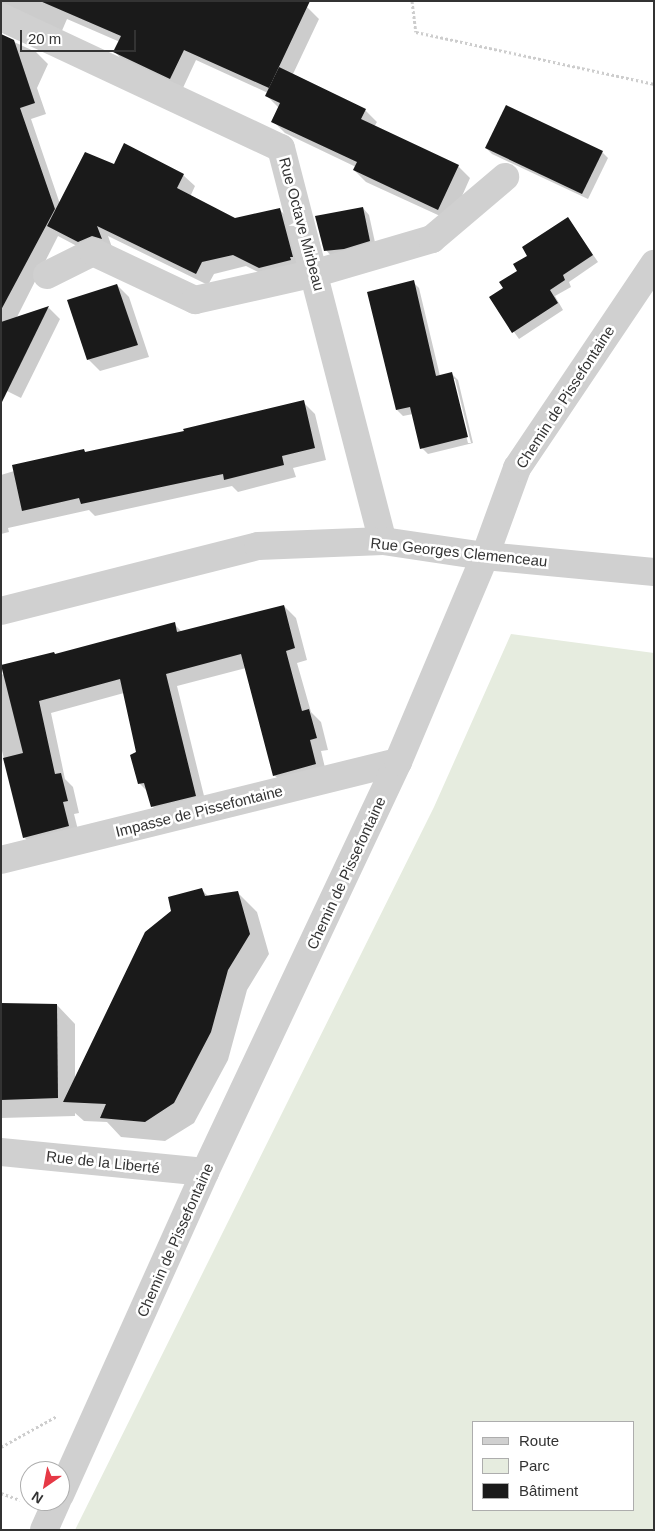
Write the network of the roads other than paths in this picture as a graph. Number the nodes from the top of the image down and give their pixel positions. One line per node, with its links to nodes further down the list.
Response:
1 (1, 17): 4 (street, Rue Octave Mirbeau)
2 (505, 177): 4 (street)
3 (654, 264): 7 (street, Chemin de Pissefontaine)
4 (316, 274): 5 (street); 6 (street, Rue Octave Mirbeau)
5 (47, 275)
6 (383, 541): 7 (street, Rue Georges Clemenceau); 9 (street, Rue Georges Clemenceau)
7 (485, 556): 8 (street, Rue Georges Clemenceau); 10 (street, Chemin de Pissefontaine)
8 (654, 572)
9 (1, 611)
10 (398, 762): 11 (street, Impasse de Pissefontaine); 13 (street, Chemin de Pissefontaine)
11 (1, 860)
12 (1, 1152): 13 (street, Rue de la Liberté)
13 (205, 1172): 14 (street, Chemin de Pissefontaine)
14 (70, 1473)
15 (53, 1511): 16 (street)
16 (44, 1530)

